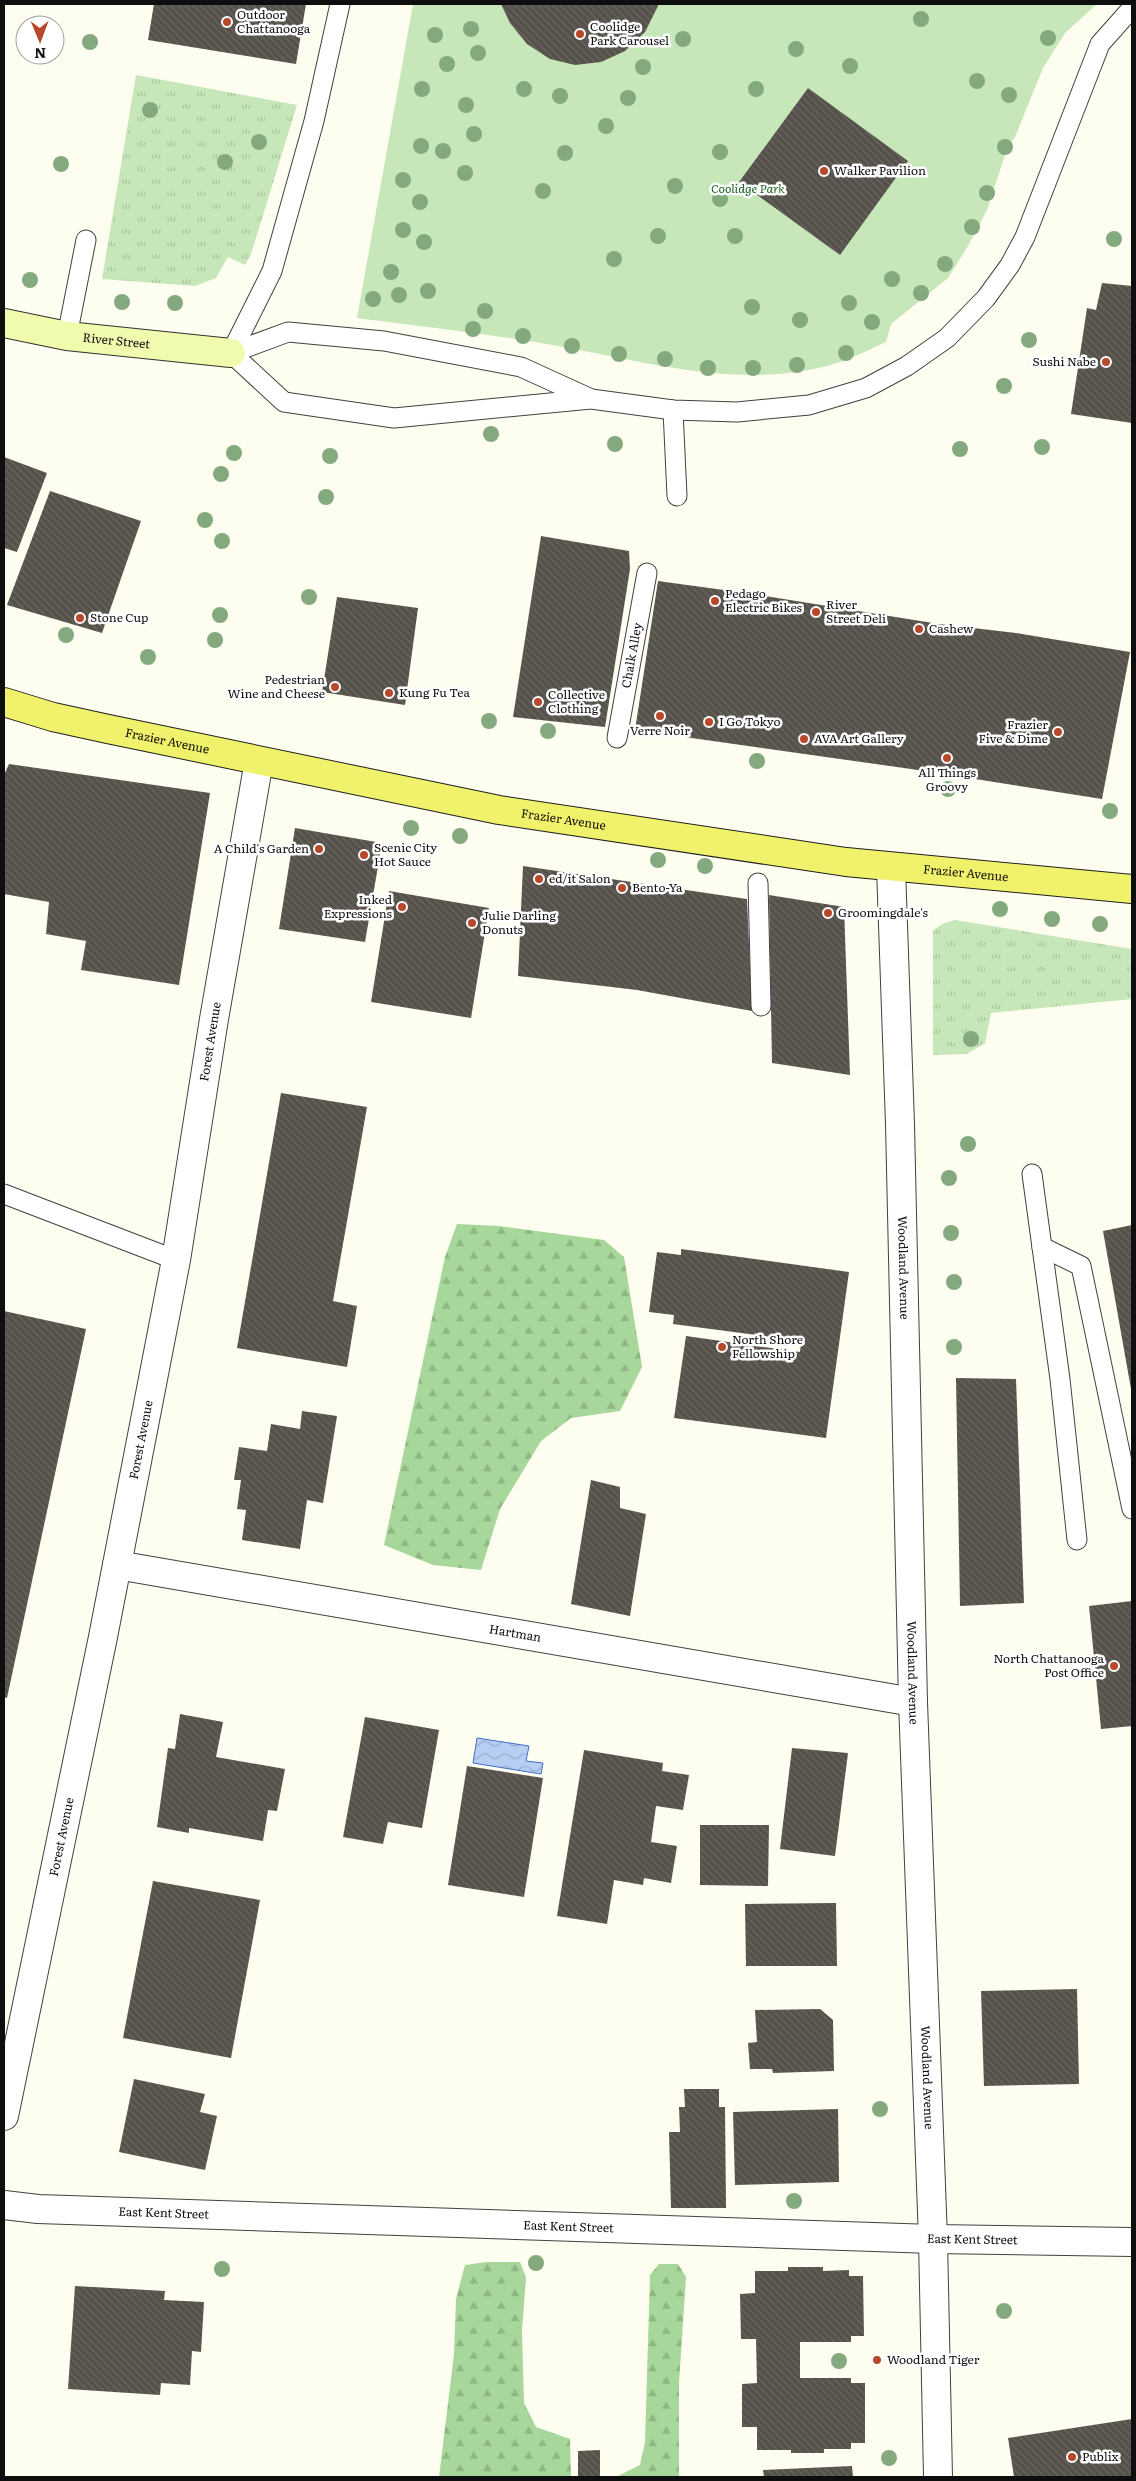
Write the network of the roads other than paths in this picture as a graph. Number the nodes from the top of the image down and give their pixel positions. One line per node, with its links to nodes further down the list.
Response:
1 (340, 4): 6 (lane)
2 (1132, 8): 8 (lane)
3 (86, 240): 5 (lane)
4 (4, 323): 5 (street, River Street)
5 (67, 336): 6 (street, River Street)
6 (230, 353): 7 (lane); 7 (lane)
7 (591, 399): 8 (lane)
8 (673, 410): 9 (lane)
9 (677, 496)
10 (647, 573): 12 (lane, Chalk Alley)
11 (4, 702): 13 (main road, Frazier Avenue)
12 (616, 738)
13 (259, 761): 14 (main road, Frazier Avenue); 21 (street, Forest Avenue)
14 (891, 868): 16 (main road, Frazier Avenue); 25 (street, Woodland Avenue)
15 (758, 883): 17 (lane)
16 (1132, 889)
17 (761, 1006)
18 (1032, 1174): 20 (lane)
19 (4, 1194): 21 (lane)
20 (1042, 1247): 22 (lane); 23 (lane)
21 (176, 1260): 24 (street, Forest Avenue)
22 (1132, 1509)
23 (1077, 1540)
24 (117, 1565): 25 (street, Hartman); 26 (street, Forest Avenue)
25 (913, 1702): 28 (street, Woodland Avenue)
26 (4, 2116)
27 (4, 2205): 28 (street, East Kent Street)
28 (933, 2239): 29 (street, East Kent Street); 30 (street, Woodland Avenue)
29 (1132, 2242)
30 (938, 2477)

